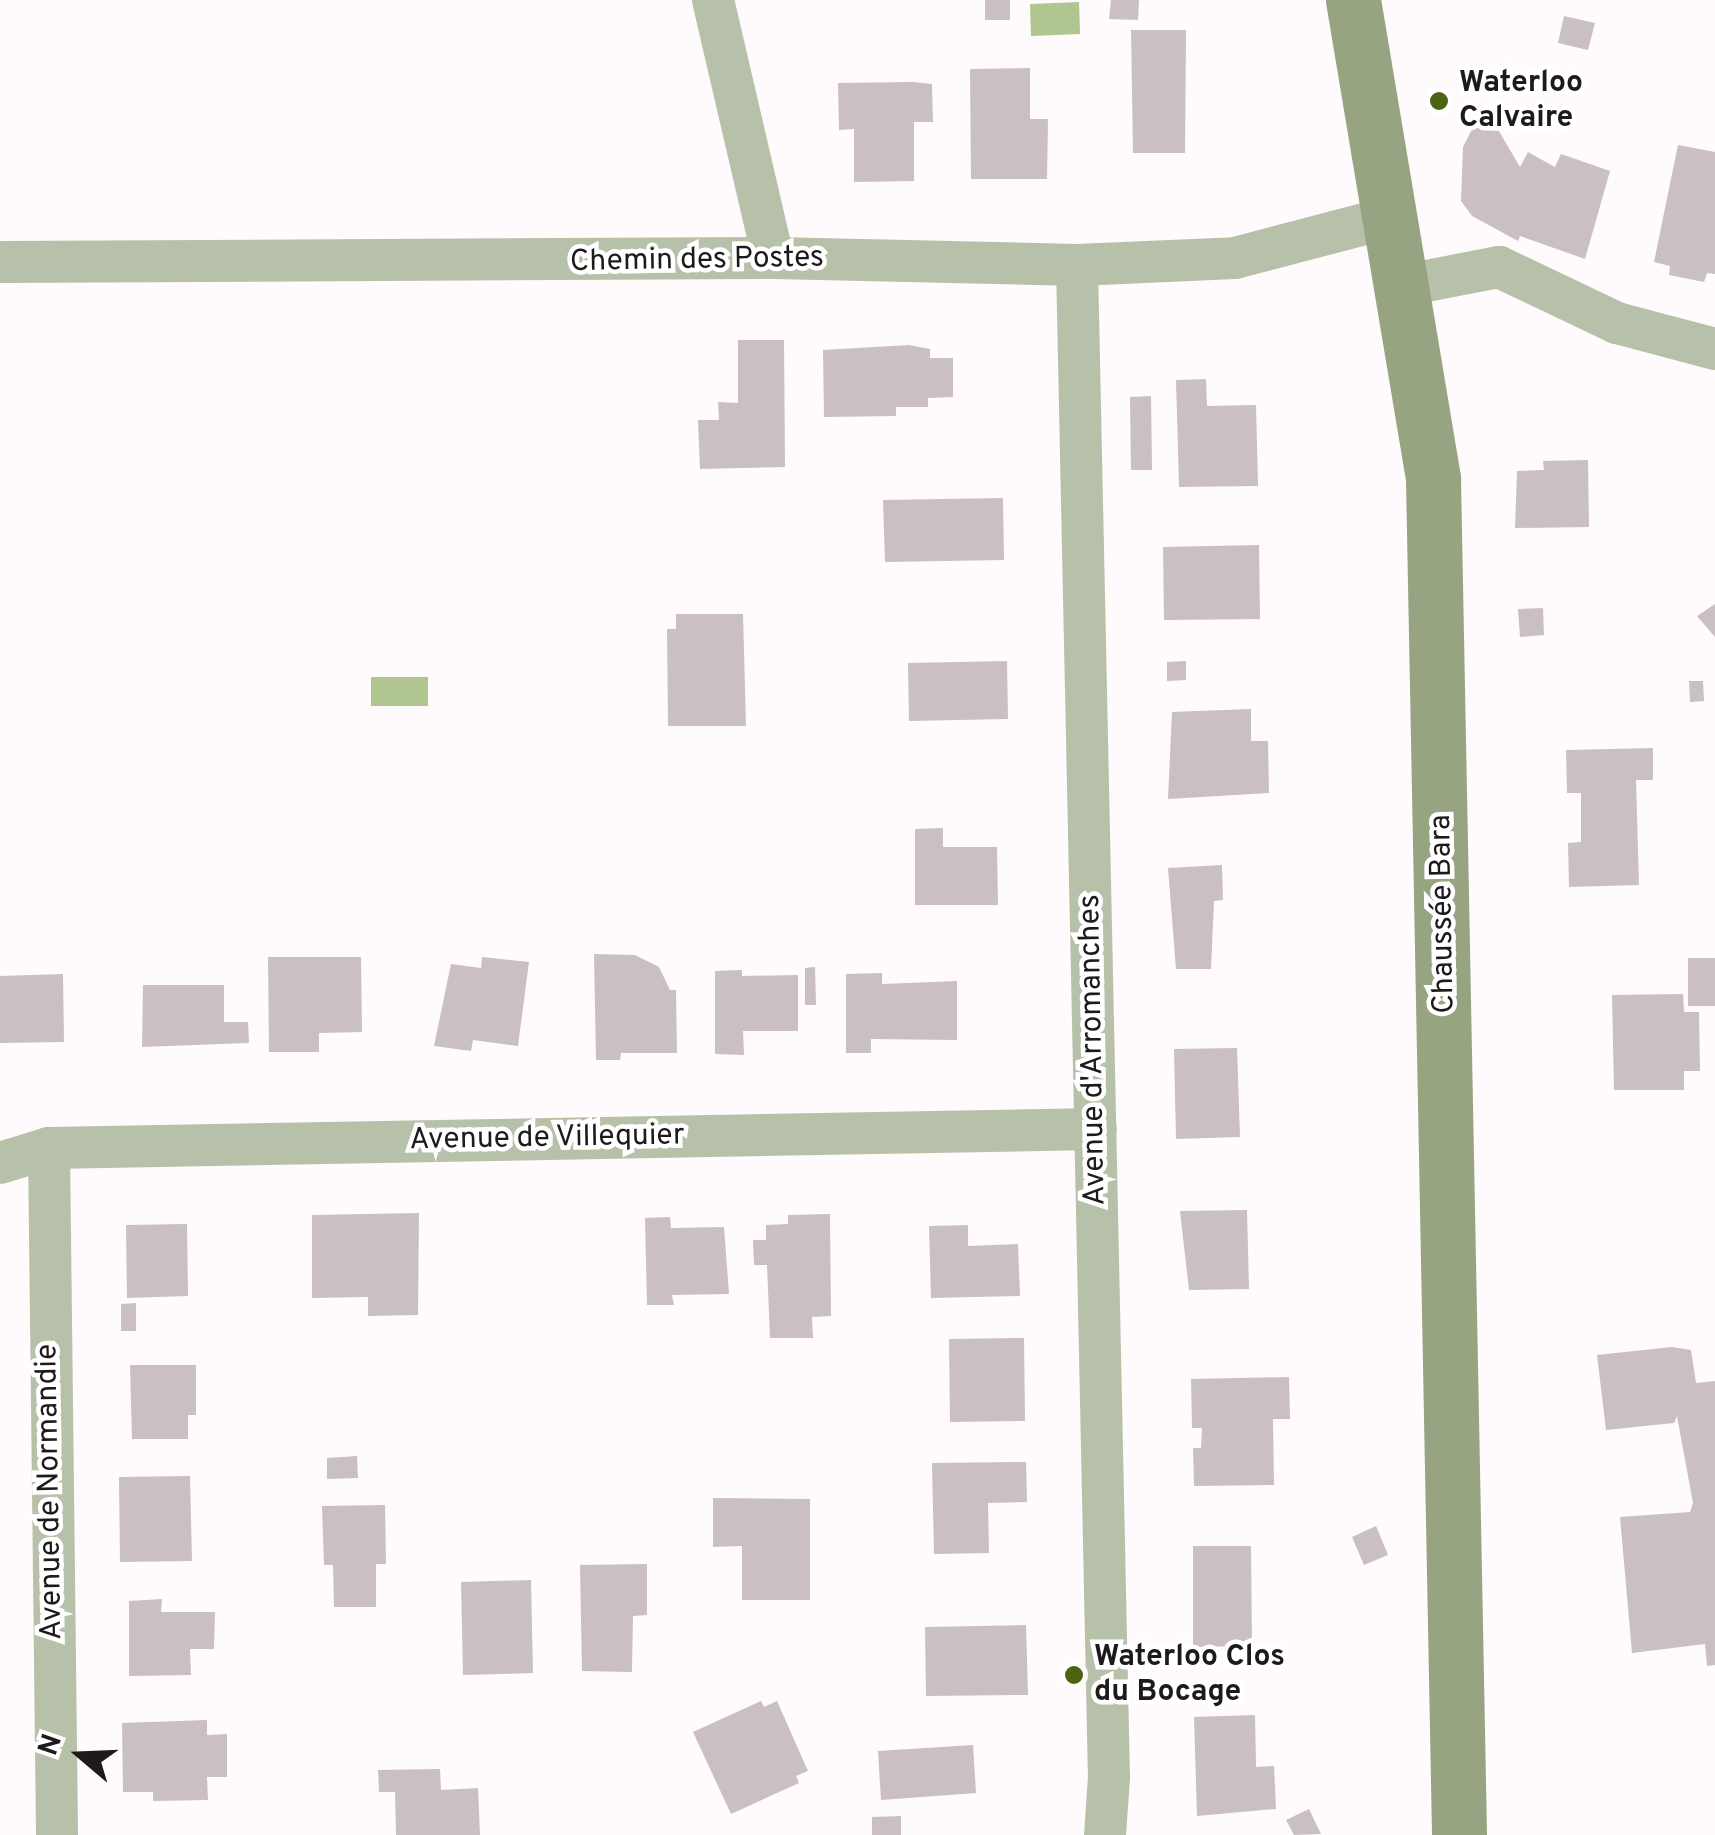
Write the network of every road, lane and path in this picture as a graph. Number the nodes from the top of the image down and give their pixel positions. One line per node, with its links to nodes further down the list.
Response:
1 (713, 0): 4 (street)
2 (1352, 0): 3 (main road, Chaussée Bara)
3 (1388, 218): 6 (street, Chemin des Postes); 7 (main road, Chaussée Bara)
4 (773, 258): 5 (street, Chemin des Postes); 6 (street, Chemin des Postes)
5 (0, 262)
6 (1077, 265): 9 (street, Avenue d'Arromanches)
7 (1402, 286): 8 (street); 14 (main road, Chaussée Bara)
8 (1715, 348)
9 (1096, 1128): 10 (street, Avenue de Villequier); 13 (street, Avenue d'Arromanches)
10 (49, 1148): 11 (street, Avenue de Villequier); 12 (street, Avenue de Normandie)
11 (0, 1164)
12 (57, 1835)
13 (1105, 1835)
14 (1459, 1835)

